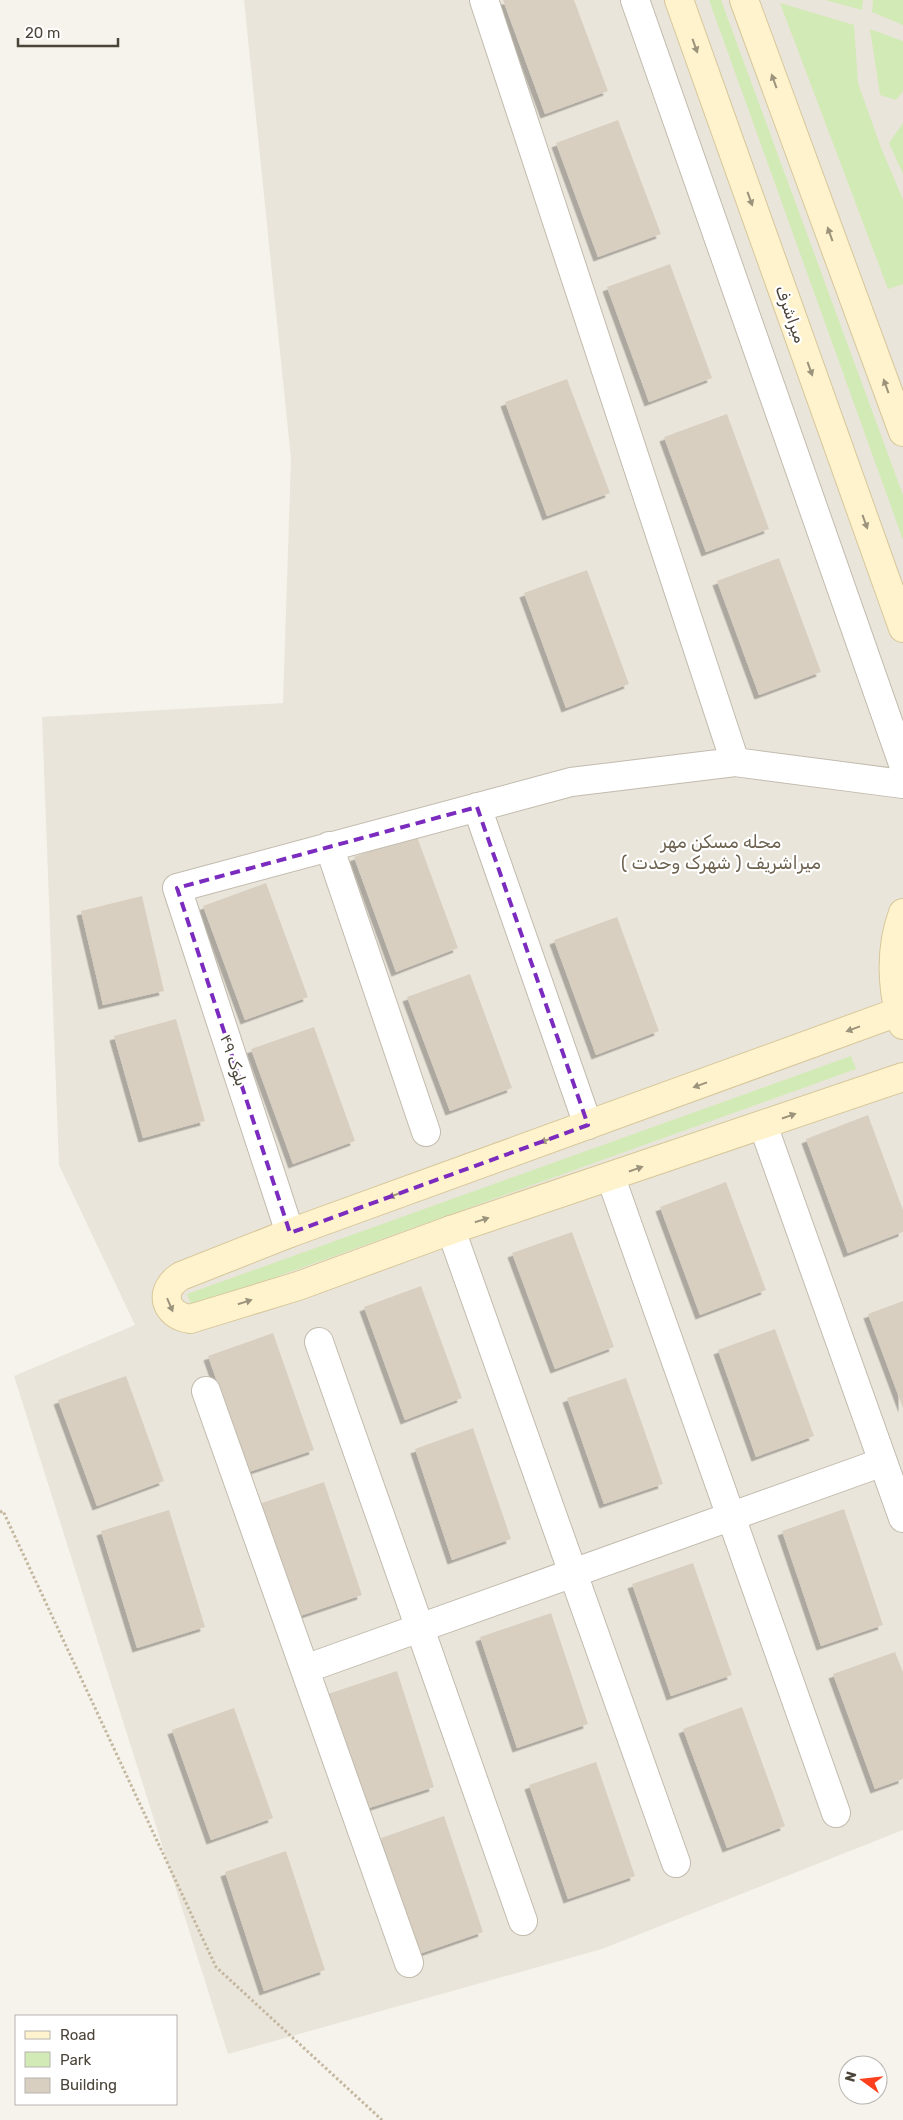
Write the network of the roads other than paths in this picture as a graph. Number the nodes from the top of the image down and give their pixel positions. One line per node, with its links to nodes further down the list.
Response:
1 (484, 0): 7 (street)
2 (635, 0): 8 (street)
3 (679, 0): 6 (street, میراشرف, one-way to 6)
4 (744, 0): 5 (street, one-way to 4)
5 (903, 432)
6 (903, 628)
7 (735, 762): 9 (street); 10 (street)
8 (903, 764)
9 (903, 784)
10 (477, 807): 11 (street); 15 (street)
11 (330, 846): 17 (street); 20 (street, بلوک ۴۹)
12 (903, 913): 13 (street)
13 (901, 1018): 15 (street, one-way to 15)
14 (903, 1077): 16 (street, one-way to 14)
15 (588, 1125): 20 (street, one-way to 20)
16 (763, 1125): 18 (street, one-way to 16); 23 (street)
17 (426, 1132)
18 (611, 1178): 19 (street, one-way to 18); 24 (street)
19 (451, 1230): 20 (street, one-way to 19); 26 (street)
20 (290, 1233)
21 (319, 1342): 27 (street)
22 (206, 1391): 28 (street)
23 (883, 1462): 24 (street); 25 (street)
24 (731, 1517): 26 (street); 29 (street)
25 (903, 1518)
26 (573, 1573): 27 (street); 30 (street)
27 (420, 1628): 28 (street); 31 (street)
28 (305, 1669): 32 (street)
29 (836, 1813)
30 (676, 1863)
31 (523, 1921)
32 (409, 1963)

